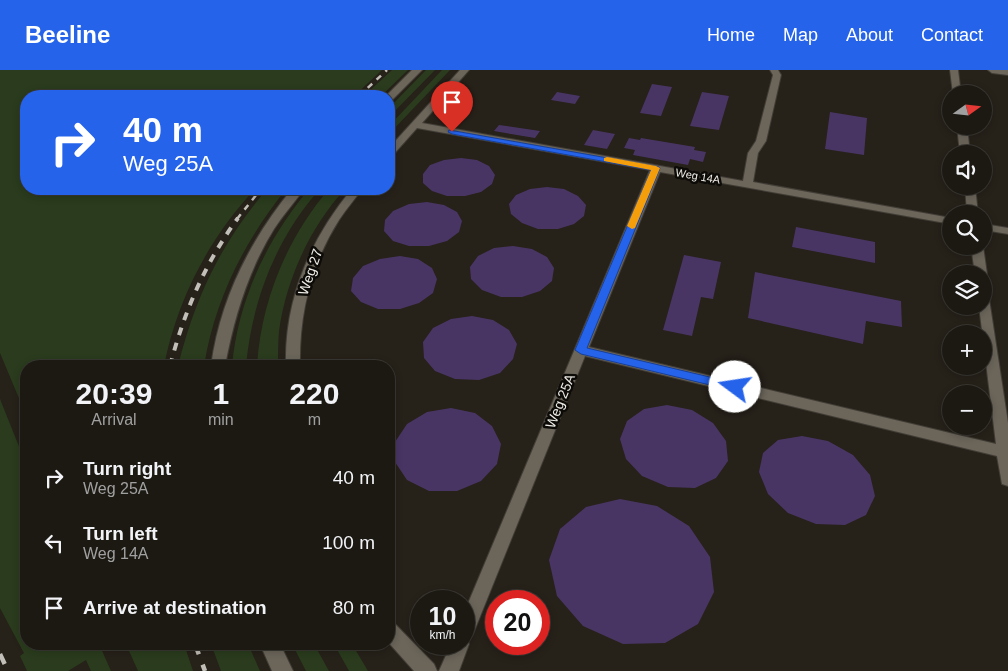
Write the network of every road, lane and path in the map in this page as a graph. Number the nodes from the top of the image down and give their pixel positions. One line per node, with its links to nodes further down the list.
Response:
1 (417, 70): 8 (street)
2 (465, 70): 9 (lane)
3 (774, 70): 12 (lane)
4 (954, 70): 7 (lane)
5 (992, 70): 6 (lane)
6 (1008, 72)
7 (956, 85)
8 (395, 92)
9 (415, 125): 10 (lane); 11 (lane, Weg 14A)
10 (395, 147)
11 (656, 168): 12 (lane, Weg 14A); 19 (lane, Weg 25A)
12 (747, 185): 15 (lane, Weg 14A)
13 (293, 195): 20 (street)
14 (352, 195): 21 (lane, Weg 27)
15 (942, 219)
16 (992, 228): 17 (lane)
17 (1008, 231)
18 (988, 315): 22 (lane)
19 (581, 350): 23 (lane); 25 (lane, Weg 25A)
20 (219, 360)
21 (293, 360)
22 (1003, 400): 23 (lane)
23 (1004, 452): 24 (lane)
24 (1008, 480)
25 (475, 607)
26 (395, 636): 30 (lane)
27 (273, 650): 29 (street)
28 (456, 655): 31 (lane)
29 (283, 671)
30 (427, 671)
31 (449, 671)

